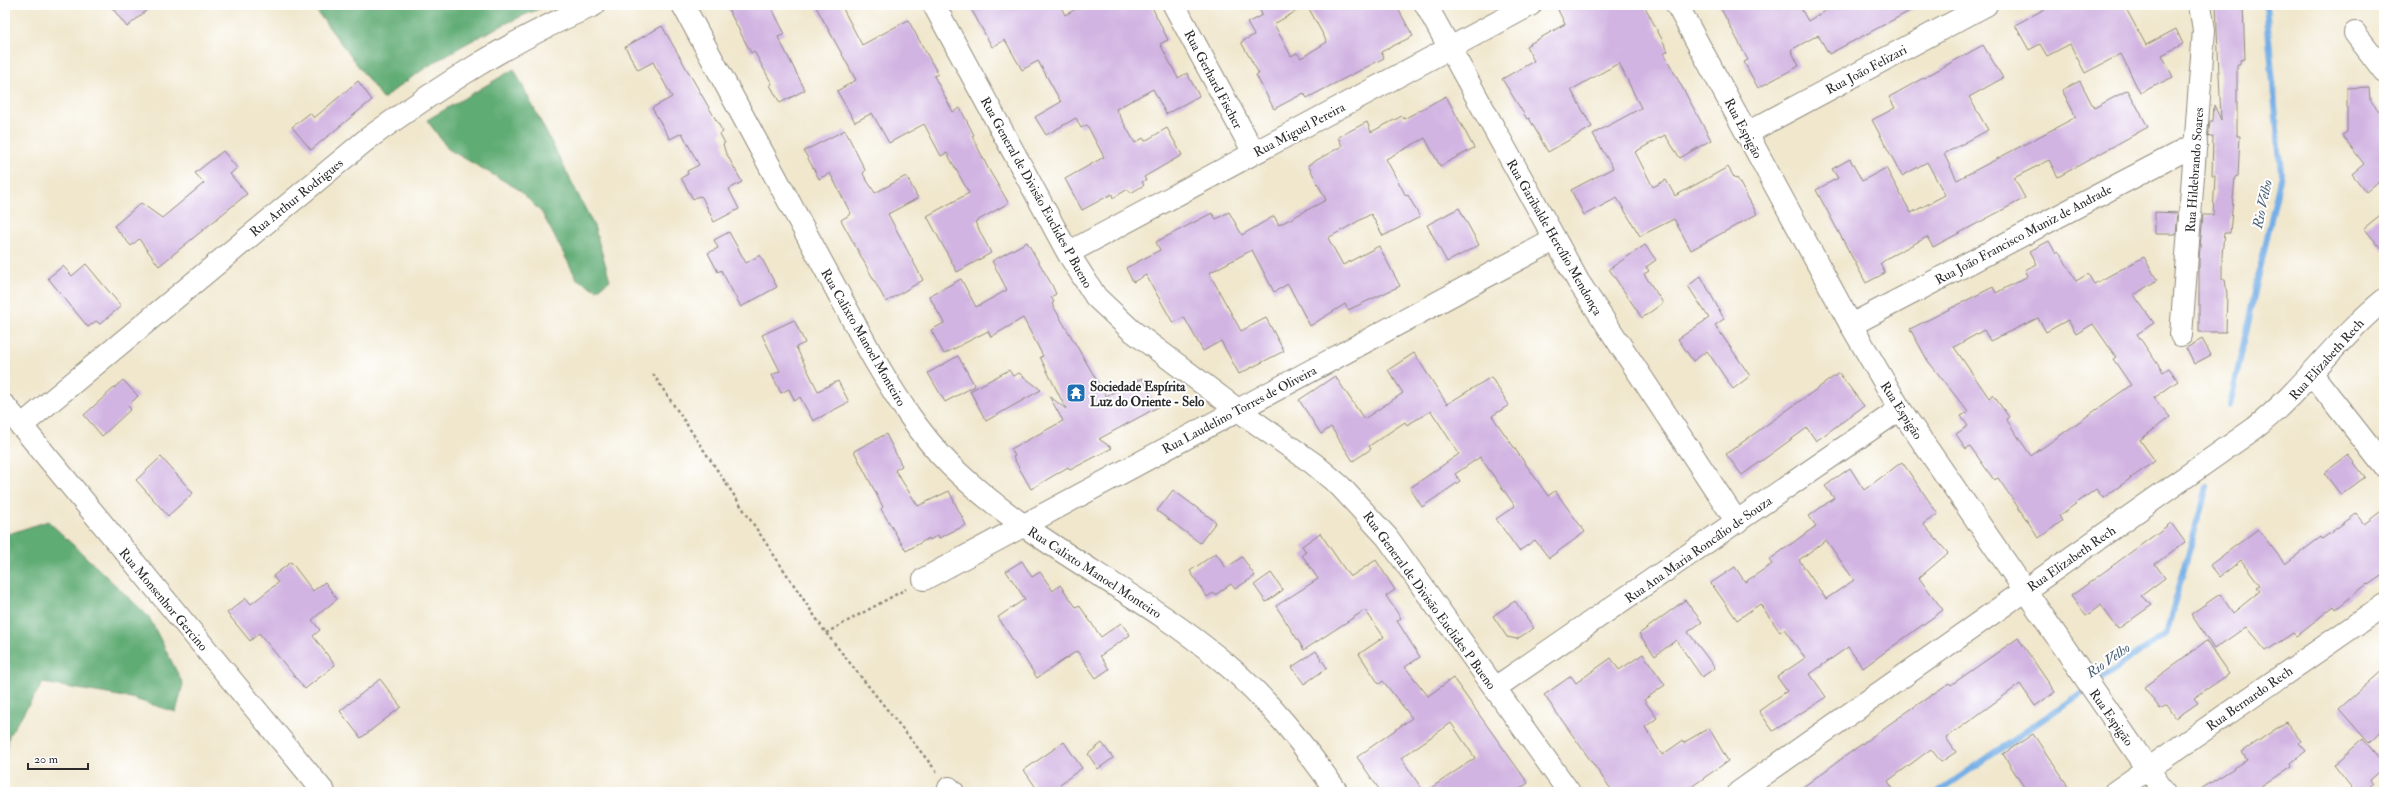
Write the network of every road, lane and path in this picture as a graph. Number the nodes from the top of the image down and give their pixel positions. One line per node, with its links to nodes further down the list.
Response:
1 (594, 5): 26 (street, Rua Arthur Rodrigues)
2 (682, 5): 29 (street, Rua Calixto Manoel Monteiro)
3 (934, 5): 17 (street, Rua General de Divisão Euclides P Bueno)
4 (1174, 5): 15 (street, Rua Gerhard Fischer)
5 (1426, 5): 11 (street, Rua Garibalde Hercílio Mendonça)
6 (1530, 5): 11 (street, Rua Miguel Pereira)
7 (1677, 5): 13 (street, Rua Espigão)
8 (1986, 5): 13 (street, Rua João Felizari)
9 (2200, 5): 14 (street, Rua Hildebrando Soares)
10 (2355, 33): 12 (street)
11 (1449, 48): 15 (street, Rua Miguel Pereira); 16 (street, Rua Garibalde Hercílio Mendonça)
12 (2384, 71)
13 (1747, 133): 19 (street, Rua Espigão)
14 (2196, 144): 19 (street, Rua João Francisco Muniz de Andrade); 20 (street, Rua Hildebrando Soares)
15 (1254, 154): 17 (street, Rua Miguel Pereira)
16 (1554, 240): 25 (street, Rua Laudelino Torres de Oliveira); 28 (street, Rua Garibalde Hercílio Mendonça)
17 (1068, 253): 25 (street, Rua General de Divisão Euclides P Bueno)
18 (2384, 300): 22 (street, Rua Elizabeth Rech)
19 (1850, 324): 24 (street, Rua Espigão)
20 (2181, 335)
21 (653, 374): 33 (path)
22 (2312, 374): 27 (street); 31 (street, Rua Elizabeth Rech)
23 (5, 406): 26 (street, Rua Monsenhor Gercino)
24 (1900, 409): 28 (street, Rua Ana Maria Roncálio de Souza); 31 (street, Rua Espigão)
25 (1238, 410): 29 (street, Rua Laudelino Torres de Oliveira); 34 (street, Rua General de Divisão Euclides P Bueno)
26 (21, 426): 37 (street, Rua Monsenhor Gercino)
27 (2384, 466)
28 (1737, 522): 34 (street, Rua Ana Maria Roncálio de Souza)
29 (1023, 526): 30 (street, Rua Laudelino Torres de Oliveira); 38 (street, Rua Calixto Manoel Monteiro)
30 (924, 579): 33 (path)
31 (2024, 591): 35 (street, Rua Espigão); 40 (street, Rua Elizabeth Rech)
32 (2384, 605): 35 (street, Rua Bernardo Rech)
33 (826, 633): 36 (path)
34 (1495, 688): 39 (street, Rua General de Divisão Euclides P Bueno)
35 (2148, 769): 41 (street, Rua Bernardo Rech); 42 (street, Rua Espigão)
36 (951, 790)
37 (324, 792)
38 (1337, 792)
39 (1569, 792)
40 (1739, 792)
41 (2114, 792)
42 (2164, 792)

